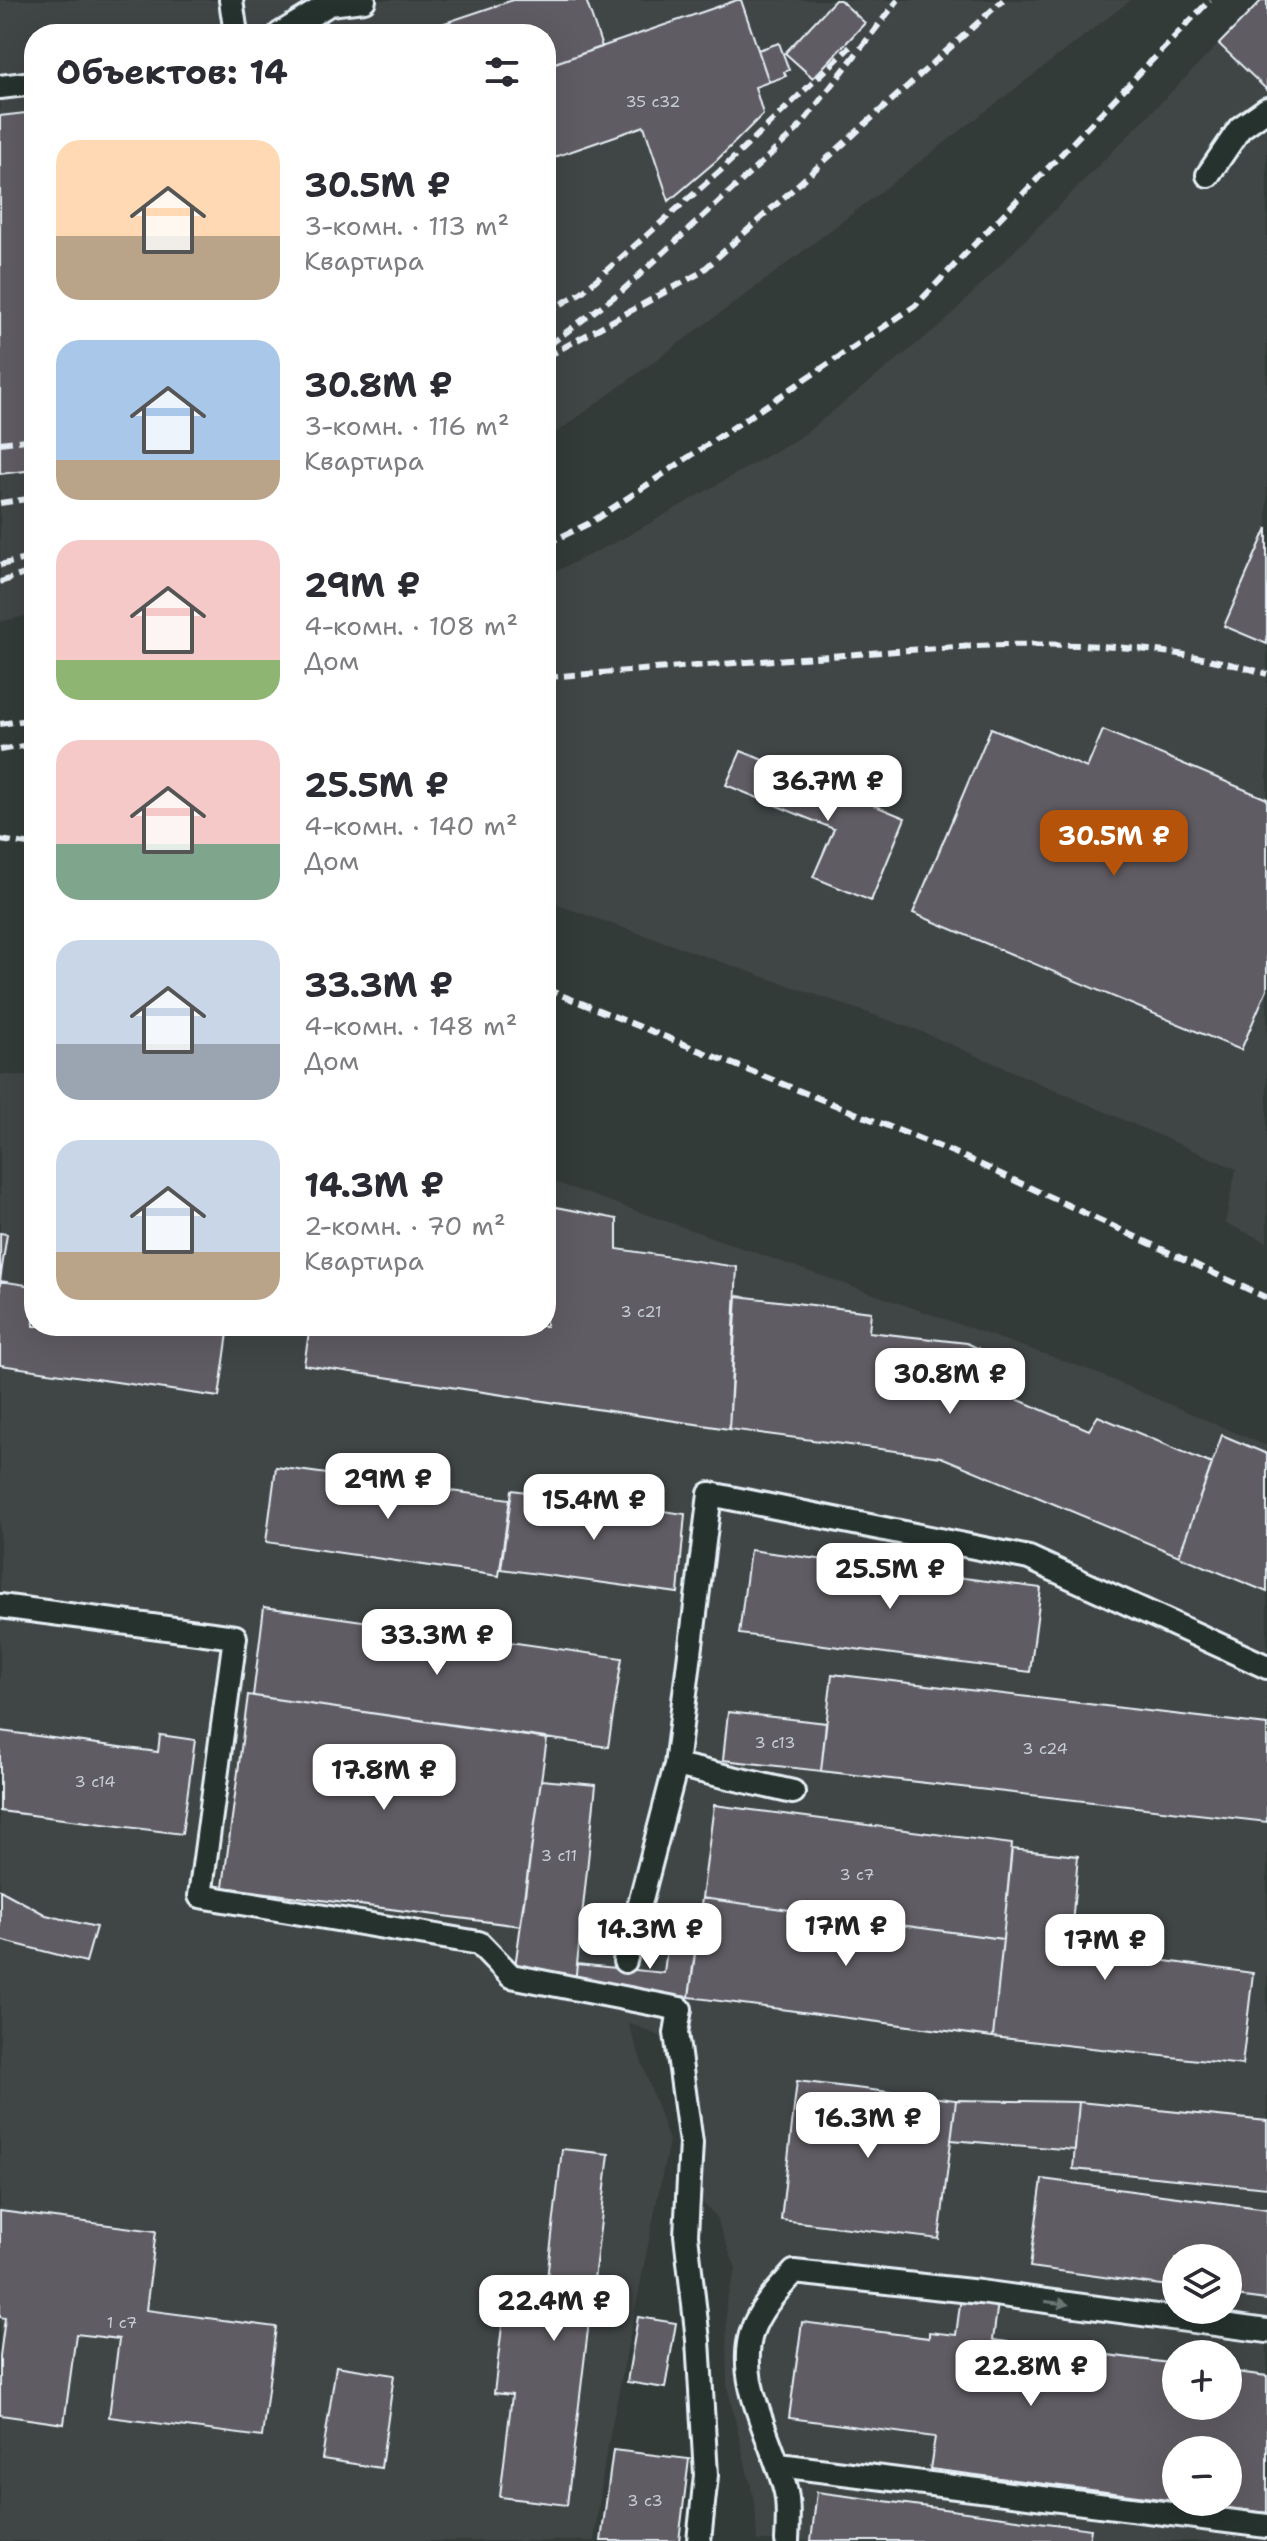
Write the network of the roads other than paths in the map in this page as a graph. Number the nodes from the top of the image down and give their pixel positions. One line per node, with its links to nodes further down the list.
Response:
1 (231, 0): 3 (lane)
2 (364, 0): 4 (lane)
3 (235, 24)
4 (296, 24)
5 (24, 84): 6 (lane)
6 (0, 87)
7 (1267, 109): 8 (lane)
8 (1208, 175)
9 (0, 1606): 17 (lane)
10 (1267, 1667): 11 (lane)
11 (676, 1765): 12 (lane); 13 (lane)
12 (793, 1792)
13 (625, 1961)
14 (1267, 2331): 15 (lane, one-way to 14)
15 (779, 2465): 16 (lane); 18 (lane)
16 (1267, 2526)
17 (699, 2541)
18 (787, 2541)

